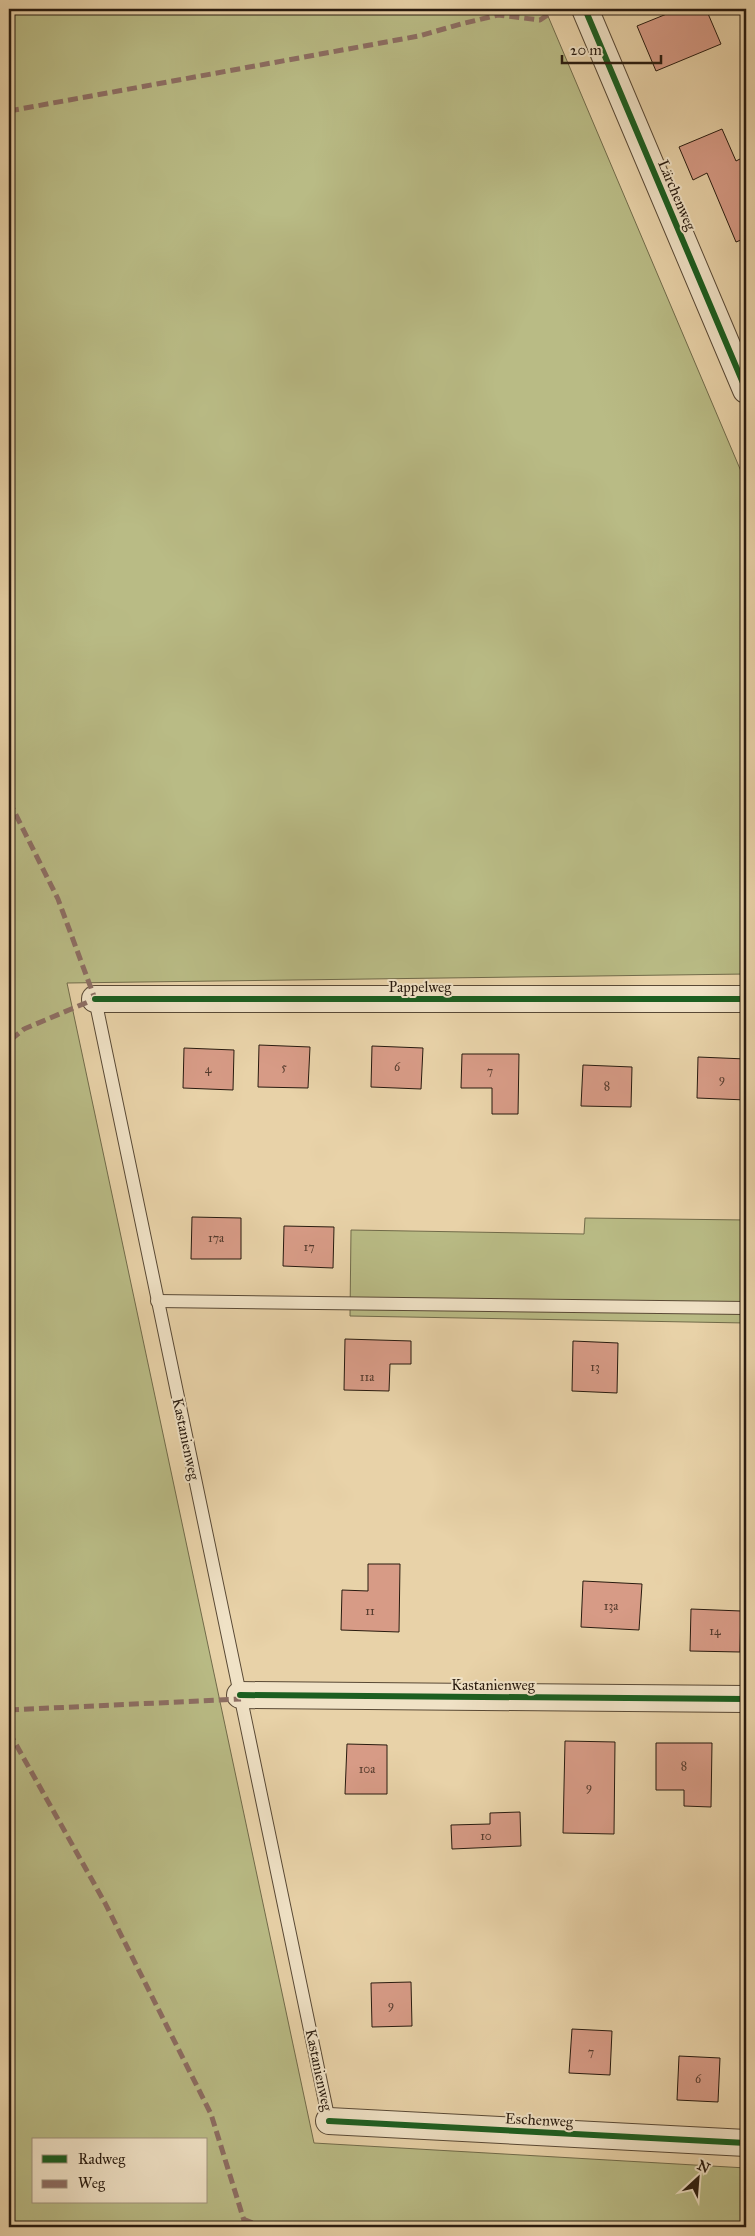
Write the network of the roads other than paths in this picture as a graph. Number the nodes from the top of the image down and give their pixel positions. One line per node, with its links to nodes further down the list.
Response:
1 (585, 9): 2 (street, Lärchenweg)
2 (746, 390)
3 (95, 999): 4 (street, Pappelweg); 5 (lane, Pappelweg)
4 (746, 999)
5 (157, 1301): 6 (lane); 7 (lane, Kastanienweg)
6 (746, 1308)
7 (240, 1695): 8 (street, Kastanienweg); 9 (lane, Kastanienweg)
8 (746, 1699)
9 (330, 2121): 10 (street, Eschenweg)
10 (746, 2143)

